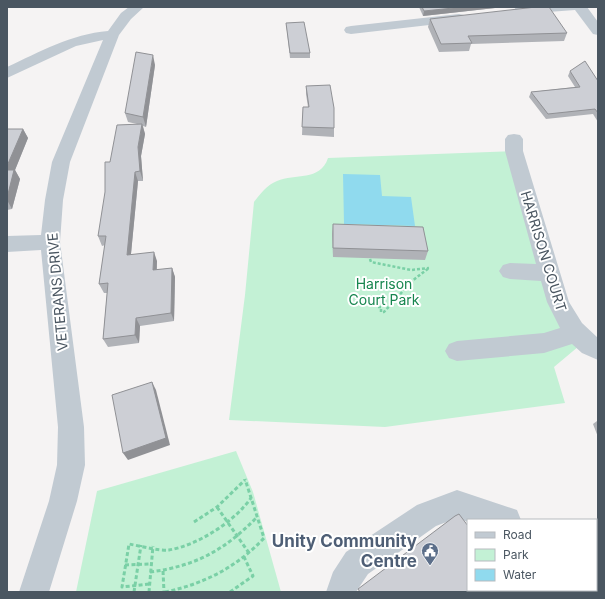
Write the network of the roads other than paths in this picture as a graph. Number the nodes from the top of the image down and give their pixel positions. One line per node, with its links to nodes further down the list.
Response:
1 (137, 7): 8 (street, VETERANS DRIVE)
2 (571, 7): 4 (street)
3 (580, 7): 7 (street)
4 (510, 12)
5 (470, 16): 6 (street)
6 (351, 30)
7 (598, 31)
8 (112, 35): 9 (street); 11 (street, VETERANS DRIVE)
9 (7, 73)
10 (514, 139): 14 (street, HARRISON COURT)
11 (50, 242): 12 (street); 19 (street, VETERANS DRIVE)
12 (7, 244)
13 (510, 271): 14 (street)
14 (549, 273): 15 (street, HARRISON COURT)
15 (575, 333): 16 (street, HARRISON COURT); 17 (street)
16 (598, 350)
17 (457, 351)
18 (504, 519): 20 (street)
19 (34, 592)
20 (341, 592)

